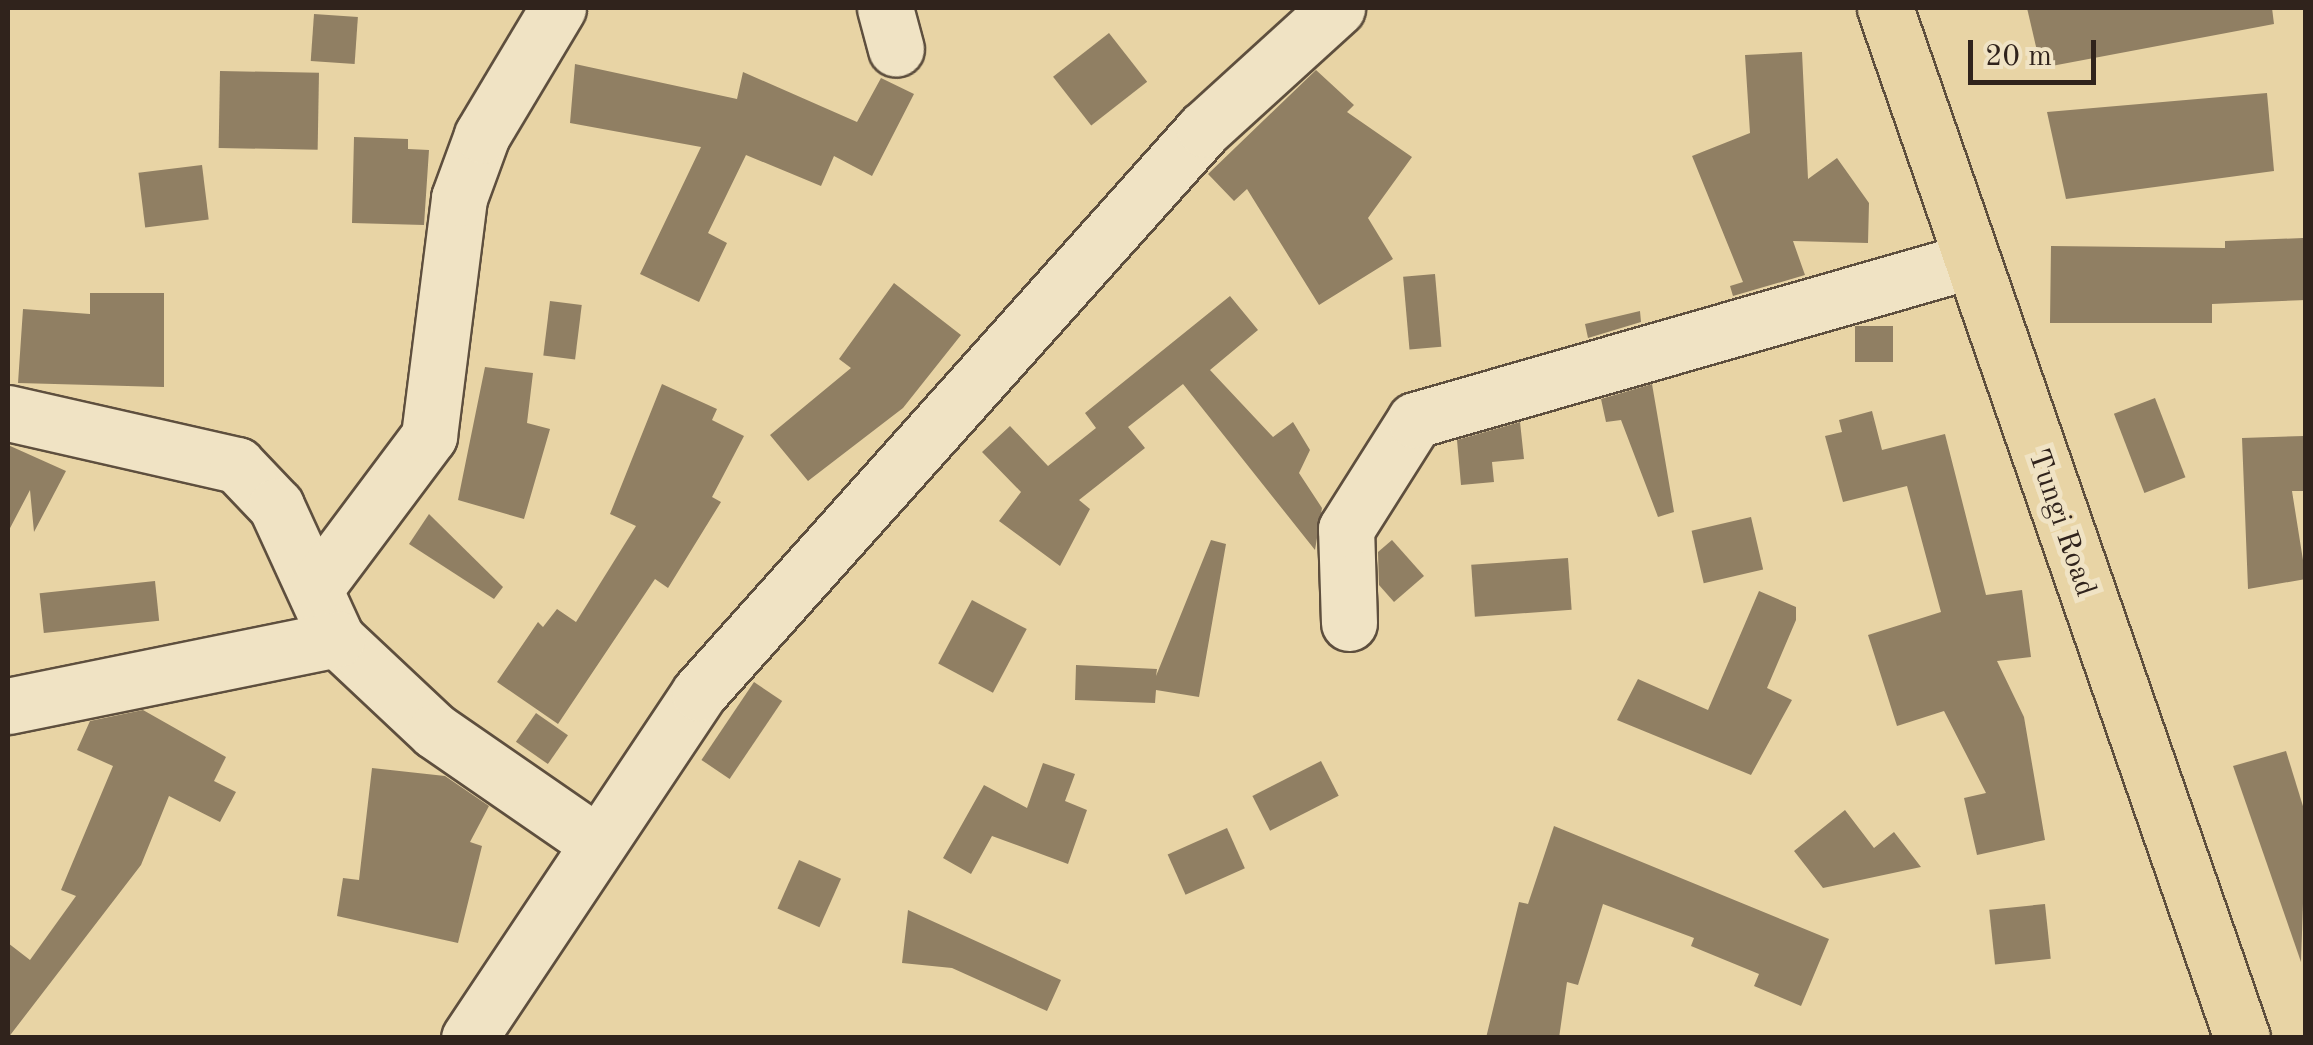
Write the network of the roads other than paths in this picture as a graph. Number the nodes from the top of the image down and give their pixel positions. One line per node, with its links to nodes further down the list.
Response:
1 (558, 8): 6 (street)
2 (1337, 8): 10 (street)
3 (1885, 8): 4 (main road, Tungi Road)
4 (1969, 261): 7 (street); 12 (main road, Tungi Road)
5 (8, 413): 6 (street)
6 (319, 584): 8 (street)
7 (1349, 624)
8 (337, 639): 9 (street); 10 (street)
9 (8, 706)
10 (596, 842): 11 (street)
11 (469, 1038)
12 (2242, 1038)

